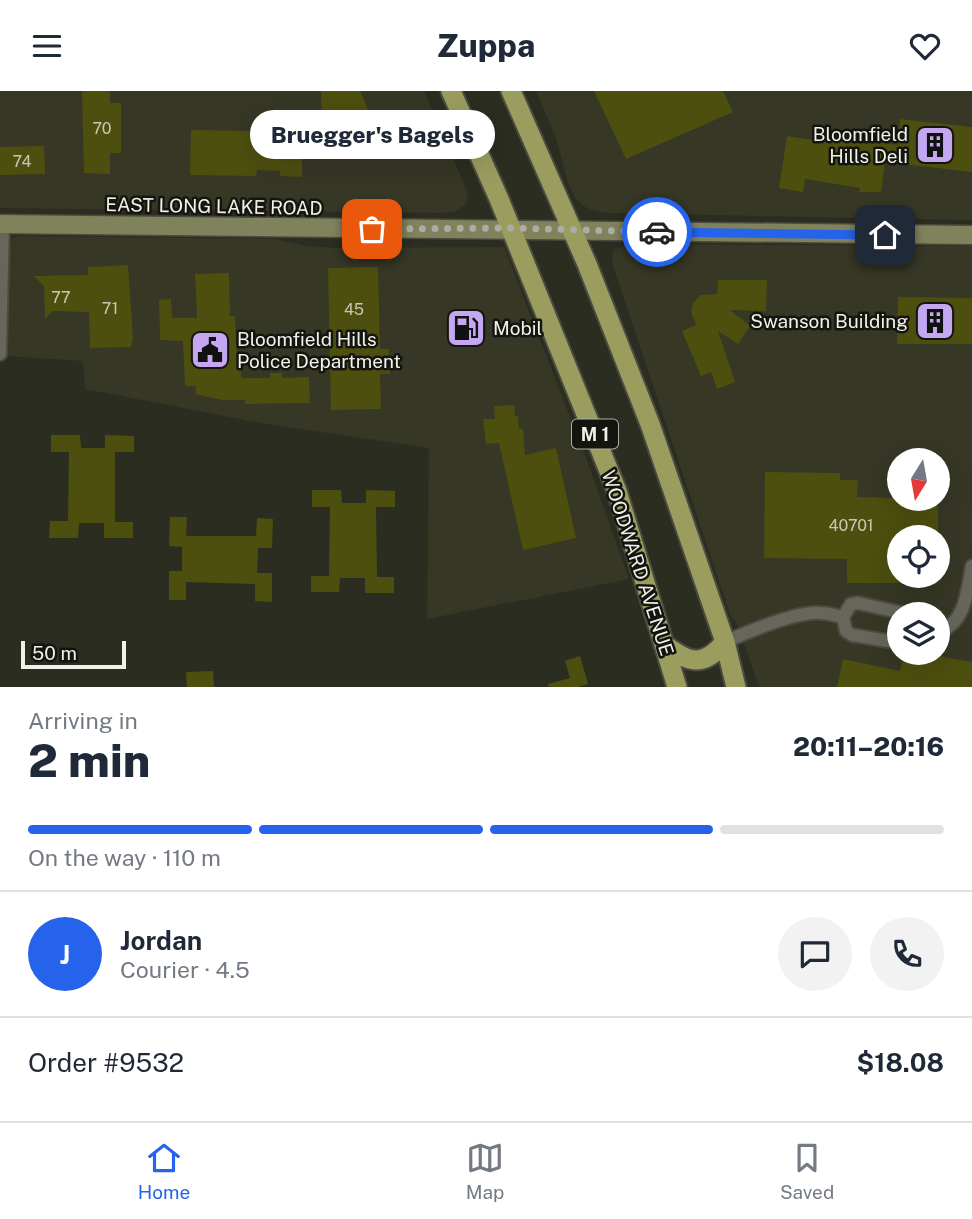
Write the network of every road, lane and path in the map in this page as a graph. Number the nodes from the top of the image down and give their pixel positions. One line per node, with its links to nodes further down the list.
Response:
1 (451, 91): 4 (main road, WOODWARD AVENUE / M 1)
2 (511, 95): 5 (main road, M 1)
3 (1, 224): 4 (main road, EAST LONG LAKE ROAD); 7 (street)
4 (511, 228): 5 (main road, EAST LONG LAKE ROAD); 14 (main road, WOODWARD AVENUE / M 1)
5 (572, 230): 6 (main road, EAST LONG LAKE ROAD); 13 (main road, M 1)
6 (972, 235)
7 (0, 353)
8 (972, 566): 11 (street)
9 (887, 610): 10 (street)
10 (843, 617): 12 (street); 13 (street)
11 (950, 625)
12 (887, 641)
13 (725, 642): 14 (main road); 16 (main road, M 1)
14 (665, 645): 15 (main road, WOODWARD AVENUE / M 1)
15 (677, 687)
16 (736, 687)

